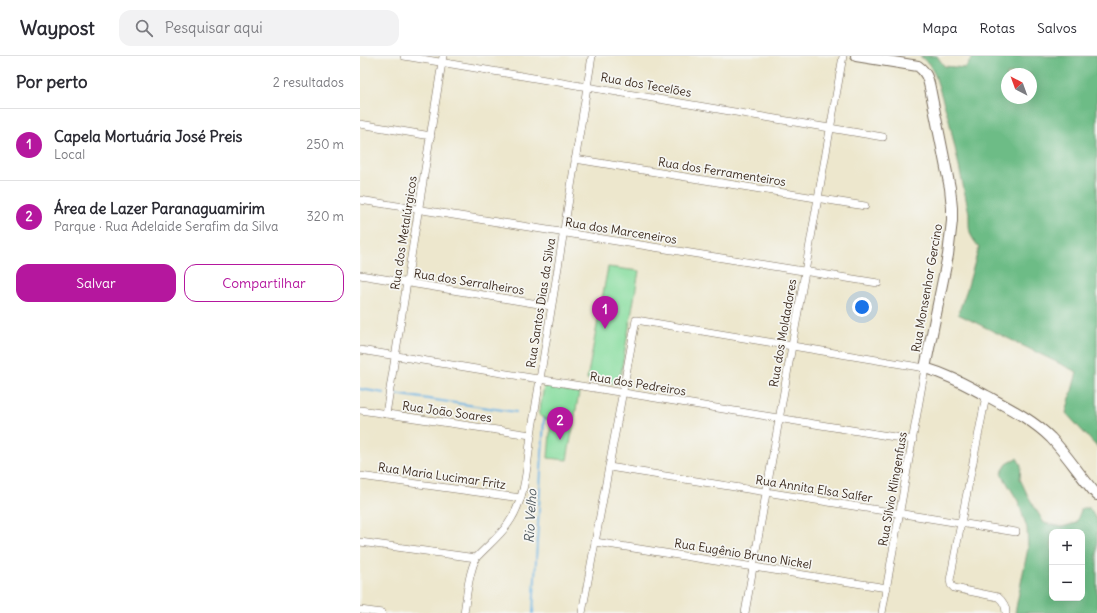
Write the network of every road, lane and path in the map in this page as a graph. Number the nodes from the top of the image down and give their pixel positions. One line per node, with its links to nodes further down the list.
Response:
1 (404, 56): 5 (street, Rua dos Tecelões)
2 (592, 56): 6 (street, Rua Santos Dias da Silva)
3 (843, 56): 8 (street, Rua dos Moldadores)
4 (856, 56): 25 (main road, Rua Monsenhor Gercino)
5 (443, 59): 6 (street, Rua dos Tecelões); 9 (street, Rua dos Metalúrgicos)
6 (587, 87): 8 (street, Rua dos Tecelões); 11 (street, Rua Santos Dias da Silva)
7 (360, 124): 9 (street)
8 (830, 128): 10 (street, Rua dos Tecelões); 12 (street, Rua dos Moldadores)
9 (431, 136): 15 (street, Rua dos Metalúrgicos)
10 (883, 137)
11 (575, 159): 12 (street, Rua dos Ferramenteiros); 16 (street, Rua Santos Dias da Silva)
12 (818, 198): 14 (street, Rua dos Ferramenteiros); 17 (street, Rua dos Moldadores)
13 (360, 200): 15 (street, Rua dos Marceneiros)
14 (865, 206)
15 (419, 210): 16 (street, Rua dos Marceneiros); 19 (street, Rua dos Metalúrgicos)
16 (563, 233): 17 (street, Rua dos Marceneiros); 21 (street, Rua Santos Dias da Silva)
17 (805, 271): 20 (street, Rua dos Marceneiros); 22 (street, Rua dos Moldadores)
18 (360, 275): 19 (street, Rua dos Serralheiros)
19 (407, 283): 21 (street, Rua dos Serralheiros); 24 (street, Rua dos Metalúrgicos)
20 (878, 283)
21 (551, 306): 26 (street, Rua Santos Dias da Silva)
22 (792, 346): 25 (street); 27 (street); 31 (street, Rua dos Moldadores)
23 (360, 350): 24 (street, Rua dos Pedreiros)
24 (395, 356): 26 (street, Rua dos Pedreiros); 30 (street, Rua dos Metalúrgicos)
25 (925, 368): 28 (main road); 33 (street, Rua Sílvio Klingenfuss)
26 (540, 379): 27 (street, Rua dos Pedreiros); 32 (street, Rua Santos Dias da Silva)
27 (622, 393): 31 (street, Rua dos Pedreiros); 34 (street)
28 (986, 396): 37 (main road); 40 (street)
29 (360, 410): 30 (street, Rua João Soares)
30 (386, 414): 32 (street, Rua João Soares)
31 (779, 418): 33 (street, Rua dos Pedreiros); 36 (street, Rua dos Moldadores)
32 (531, 435): 38 (street, Rua Santos Dias da Silva)
33 (913, 440): 39 (street, Rua Sílvio Klingenfuss)
34 (609, 467): 36 (street, Rua Annita Elsa Salfer); 43 (street)
35 (360, 476): 38 (street, Rua Maria Lucimar Fritz)
36 (766, 492): 39 (street, Rua Annita Elsa Salfer); 45 (street, Rua dos Moldadores)
37 (1097, 496)
38 (521, 498): 44 (street, Rua Santos Dias da Silva)
39 (900, 513): 40 (street, Rua Annita Elsa Salfer); 46 (street, Rua Sílvio Klingenfuss)
40 (960, 523): 41 (street, Rua Annita Elsa Salfer); 53 (street)
41 (1016, 532)
42 (360, 542): 44 (street)
43 (595, 542): 45 (street, Rua Eugênio Bruno Nickel); 50 (street)
44 (476, 558): 49 (street)
45 (753, 567): 46 (street, Rua Eugênio Bruno Nickel); 51 (street, Rua dos Moldadores)
46 (886, 588): 52 (street, Rua Sílvio Klingenfuss)
47 (360, 610): 48 (street)
48 (382, 613)
49 (464, 613)
50 (582, 613)
51 (745, 613)
52 (882, 613)
53 (1006, 613)

